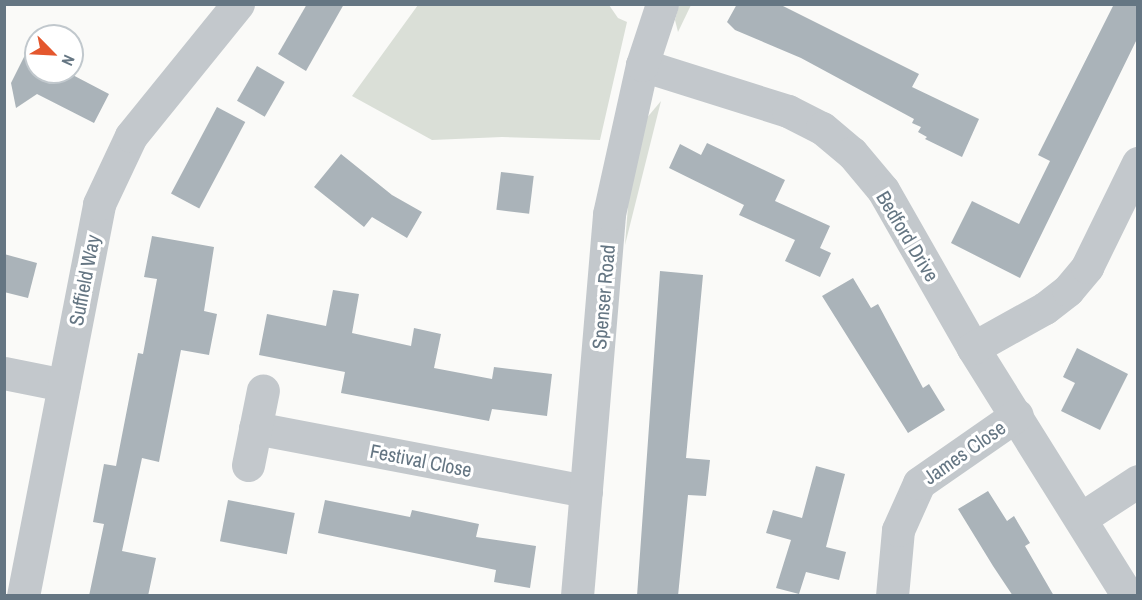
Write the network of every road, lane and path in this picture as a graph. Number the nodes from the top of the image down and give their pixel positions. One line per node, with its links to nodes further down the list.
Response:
1 (238, 4): 7 (street, Suffield Way)
2 (662, 4): 3 (street, Spenser Road)
3 (642, 65): 5 (street, Bedford Drive); 13 (street, Spenser Road)
4 (1137, 163): 5 (street)
5 (974, 348): 9 (street, Bedford Drive)
6 (4, 373): 7 (street)
7 (64, 385): 16 (street, Suffield Way)
8 (263, 390): 10 (street)
9 (1017, 415): 14 (street, Bedford Drive); 18 (street, James Close)
10 (255, 428): 11 (street); 13 (street, Festival Close)
11 (248, 465)
12 (1137, 481): 14 (street)
13 (586, 491): 17 (street, Spenser Road)
14 (1083, 518): 15 (street, Bedford Drive)
15 (1130, 595)
16 (23, 596)
17 (577, 596)
18 (892, 596)

